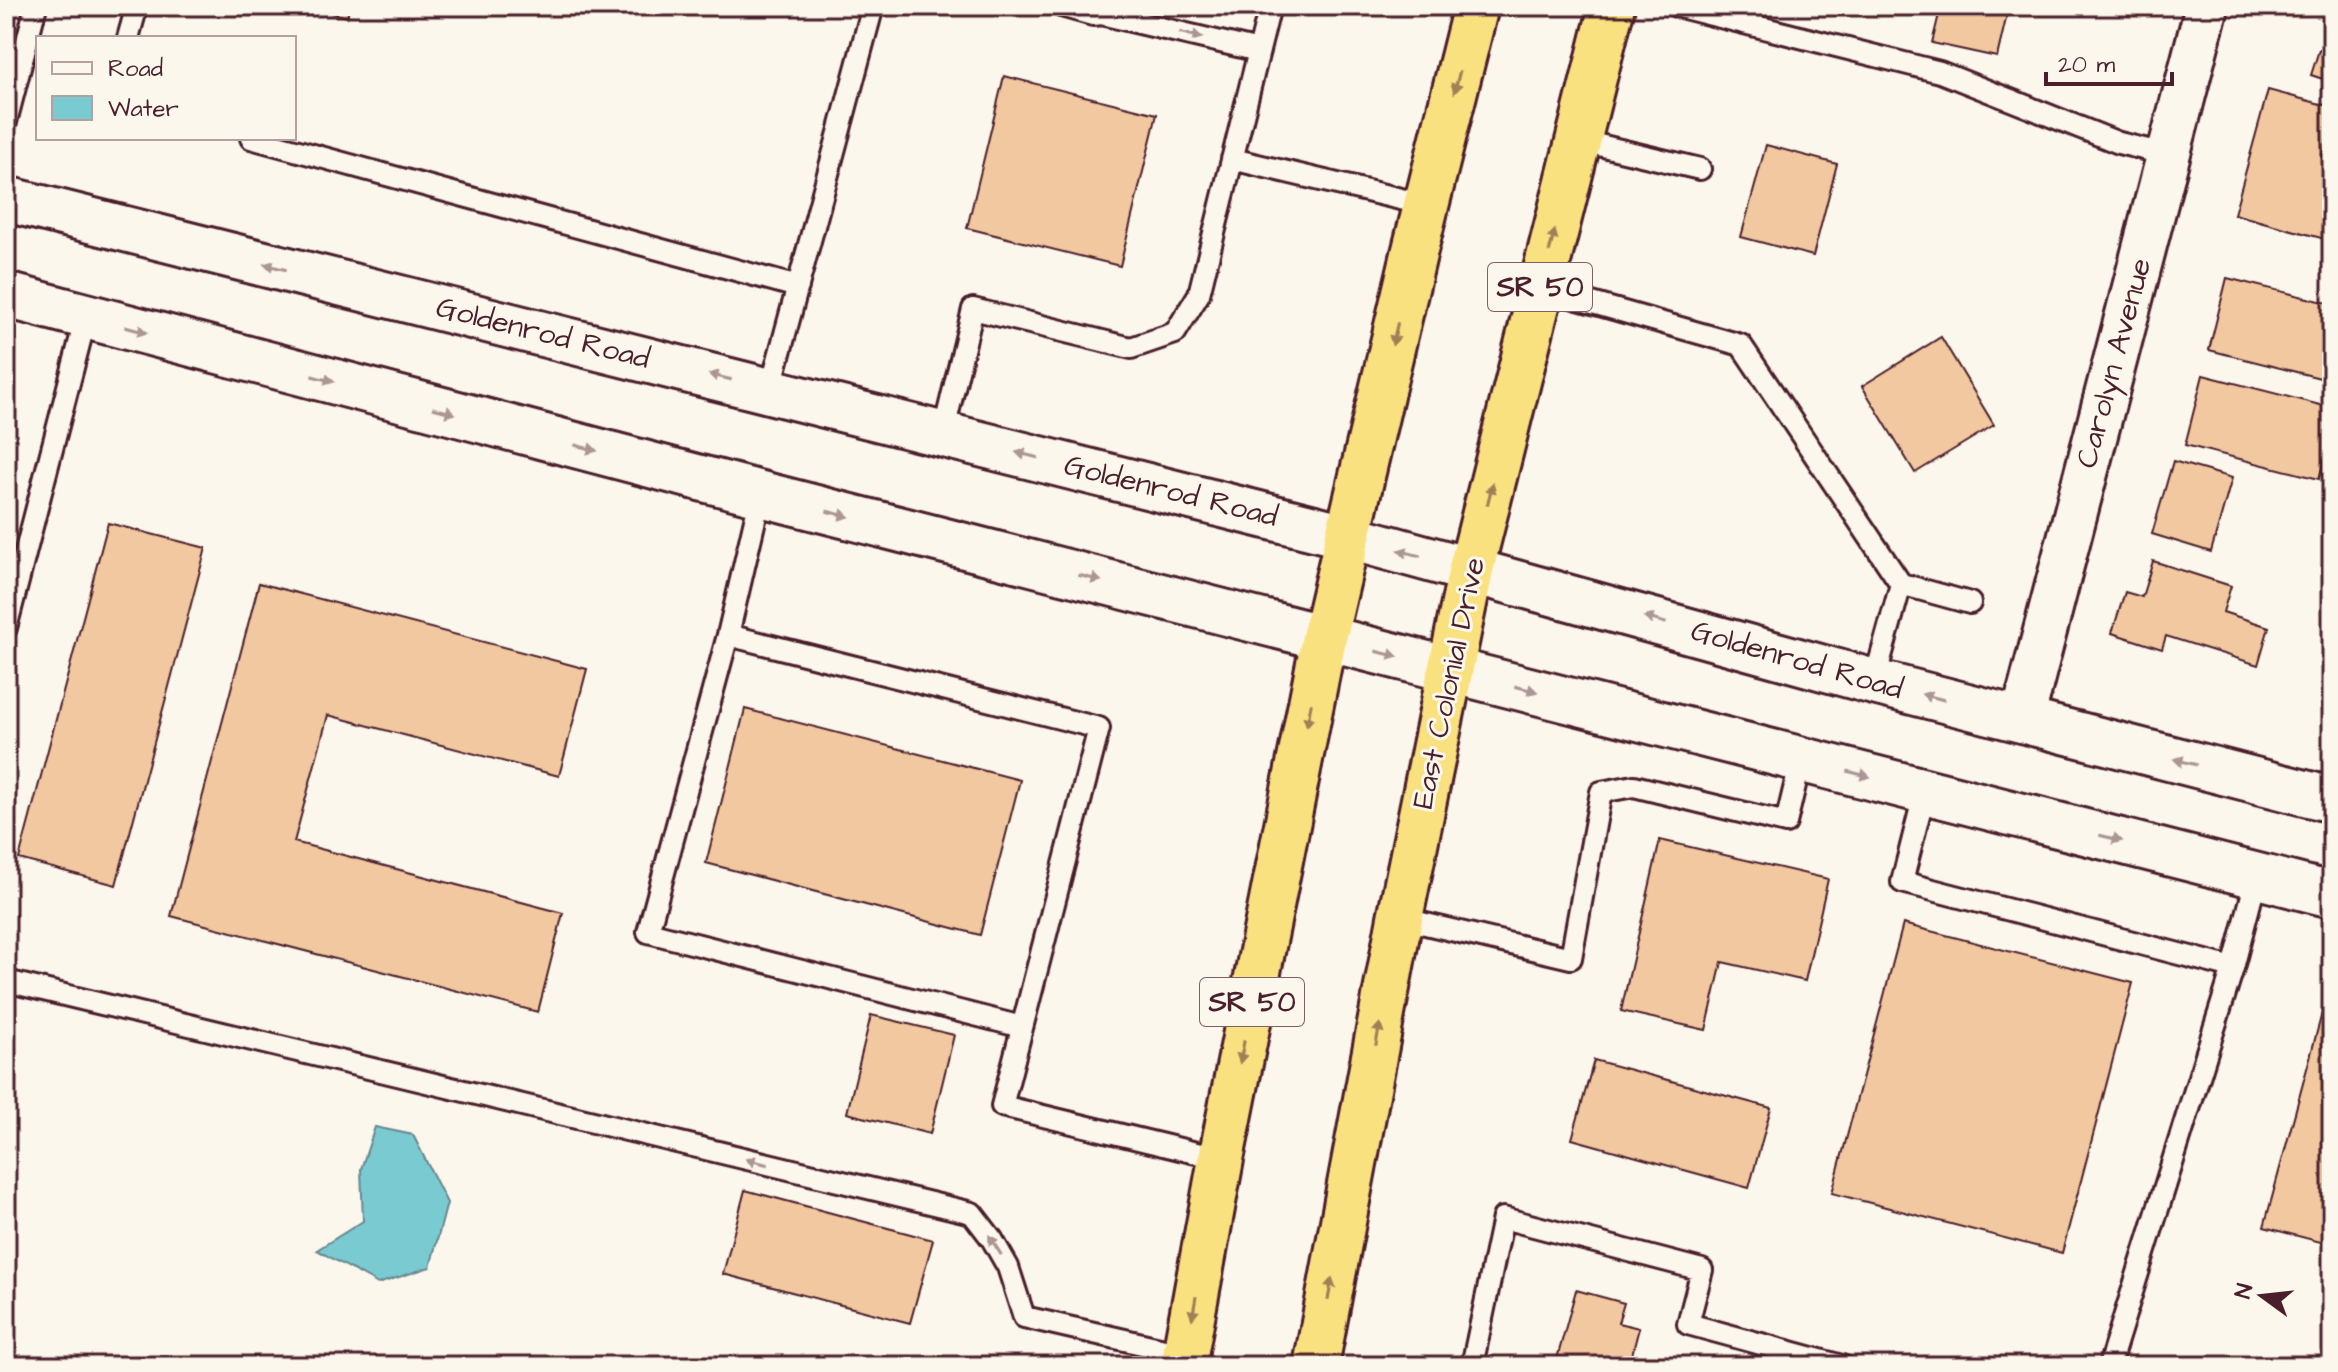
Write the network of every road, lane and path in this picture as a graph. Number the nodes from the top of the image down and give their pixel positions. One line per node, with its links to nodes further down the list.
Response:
1 (36, 6): 12 (lane)
2 (137, 6): 10 (lane)
3 (873, 6): 20 (lane)
4 (1061, 6): 11 (lane, one-way to 11)
5 (1270, 6): 11 (lane)
6 (1476, 6): 19 (highway, SR 50, one-way to 19)
7 (1612, 6): 14 (highway, East Colonial Drive / SR 50)
8 (1676, 6): 15 (lane)
9 (2207, 6): 15 (street, Carolyn Avenue)
10 (129, 36)
11 (1259, 51): 16 (lane)
12 (6, 122)
13 (258, 140): 20 (lane)
14 (1578, 140): 17 (lane); 21 (highway, East Colonial Drive / SR 50, one-way to 14)
15 (2168, 155): 36 (street, Carolyn Avenue)
16 (1232, 159): 19 (lane); 25 (lane)
17 (1700, 169)
18 (6, 199): 24 (main road, Goldenrod Road, one-way to 18)
19 (1426, 205): 27 (highway, SR 50, one-way to 27)
20 (798, 287): 24 (lane)
21 (1539, 288): 28 (highway, East Colonial Drive / SR 50, one-way to 21); 29 (lane)
22 (6, 295): 23 (main road)
23 (86, 317): 26 (main road, one-way to 26); 31 (lane)
24 (770, 390): 25 (main road, Goldenrod Road)
25 (943, 434): 27 (main road, Goldenrod Road, one-way to 25)
26 (761, 494): 32 (lane); 33 (main road, one-way to 33)
27 (1346, 536): 28 (main road, Goldenrod Road, one-way to 27); 33 (highway, SR 50)
28 (1471, 569): 34 (highway, East Colonial Drive / SR 50); 35 (main road, Goldenrod Road, one-way to 28)
29 (1901, 584): 30 (lane); 35 (lane)
30 (1970, 603)
31 (6, 628)
32 (728, 635): 45 (lane); 45 (lane)
33 (1324, 638): 34 (main road, one-way to 34); 46 (highway, SR 50, one-way to 46)
34 (1450, 670): 37 (main road, one-way to 37); 42 (highway, East Colonial Drive / SR 50)
35 (1874, 682): 36 (main road, Goldenrod Road, one-way to 35)
36 (2022, 720): 39 (main road, Goldenrod Road, one-way to 36)
37 (1801, 760): 38 (main road, one-way to 38); 42 (lane)
38 (1925, 791): 40 (main road, one-way to 40); 43 (lane)
39 (2332, 800)
40 (2257, 876): 41 (main road); 43 (lane)
41 (2332, 895)
42 (1400, 918): 48 (highway, East Colonial Drive / SR 50, one-way to 42)
43 (2233, 968): 51 (lane)
44 (6, 981): 47 (lane, one-way to 44)
45 (1022, 1027): 46 (lane)
46 (1221, 1159): 47 (highway, SR 50, one-way to 47)
47 (1184, 1360)
48 (1316, 1366)
49 (1472, 1366): 50 (lane)
50 (1842, 1366)
51 (2109, 1366)

